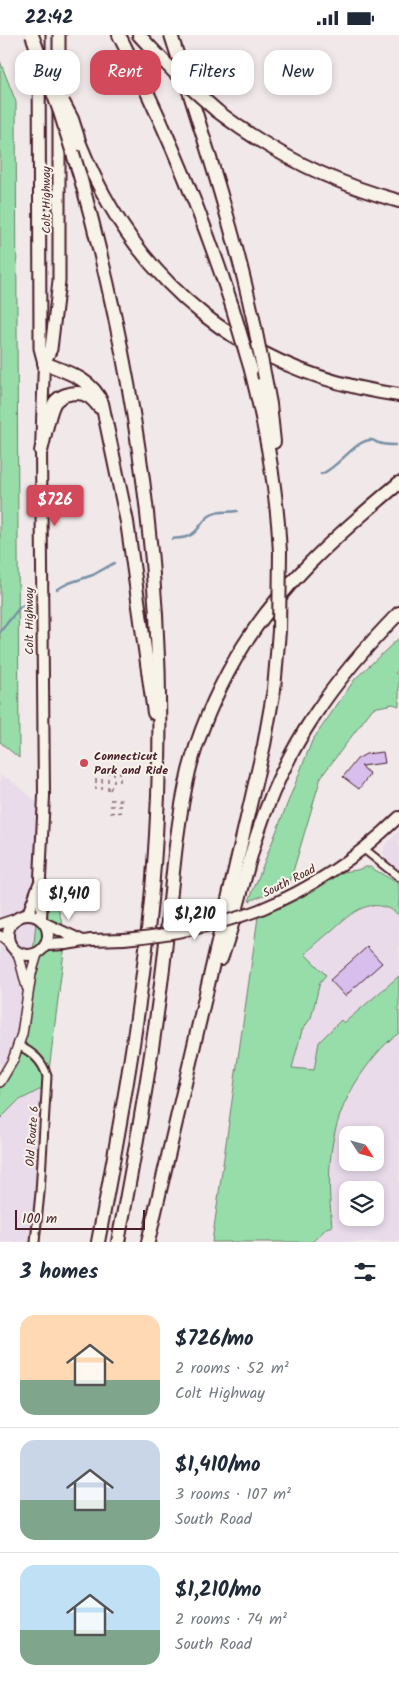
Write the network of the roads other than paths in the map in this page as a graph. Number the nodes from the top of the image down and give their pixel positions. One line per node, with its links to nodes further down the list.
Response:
1 (32, 35): 7 (highway, bridge)
2 (40, 35): 11 (highway, Colt Highway)
3 (59, 35): 11 (highway, Colt Highway)
4 (119, 35): 16 (highway, bridge)
5 (139, 35): 10 (highway, bridge)
6 (171, 35): 16 (highway, bridge)
7 (38, 50)
8 (54, 95): 18 (highway, bridge)
9 (58, 95): 12 (highway, bridge)
10 (399, 201)
11 (44, 363): 13 (highway); 14 (main road, Colt Highway)
12 (399, 395)
13 (106, 417): 14 (highway); 18 (highway)
14 (41, 451): 22 (main road, Colt Highway)
15 (399, 483): 39 (highway)
16 (276, 497): 34 (highway, bridge)
17 (399, 613): 34 (highway)
18 (160, 732): 38 (highway)
19 (399, 817): 20 (main road, South Road)
20 (364, 849): 21 (street); 28 (main road, South Road, bridge)
21 (399, 877)
22 (40, 878): 23 (main road, Colt Highway); 25 (main road, Colt Highway)
23 (28, 915): 24 (main road); 25 (main road)
24 (15, 919): 26 (street); 29 (main road)
25 (43, 921): 28 (main road, South Road); 30 (main road)
26 (0, 924)
27 (0, 936): 29 (street)
28 (84, 941): 30 (main road, South Road)
29 (9, 943): 31 (main road)
30 (46, 945): 32 (main road)
31 (18, 953): 32 (main road); 33 (street)
32 (37, 953): 33 (street)
33 (28, 990): 35 (street)
34 (204, 1003): 40 (highway)
35 (18, 1045): 36 (street); 37 (street, Old Route 6)
36 (0, 1082)
37 (35, 1242)
38 (98, 1242)
39 (118, 1242)
40 (148, 1242)

